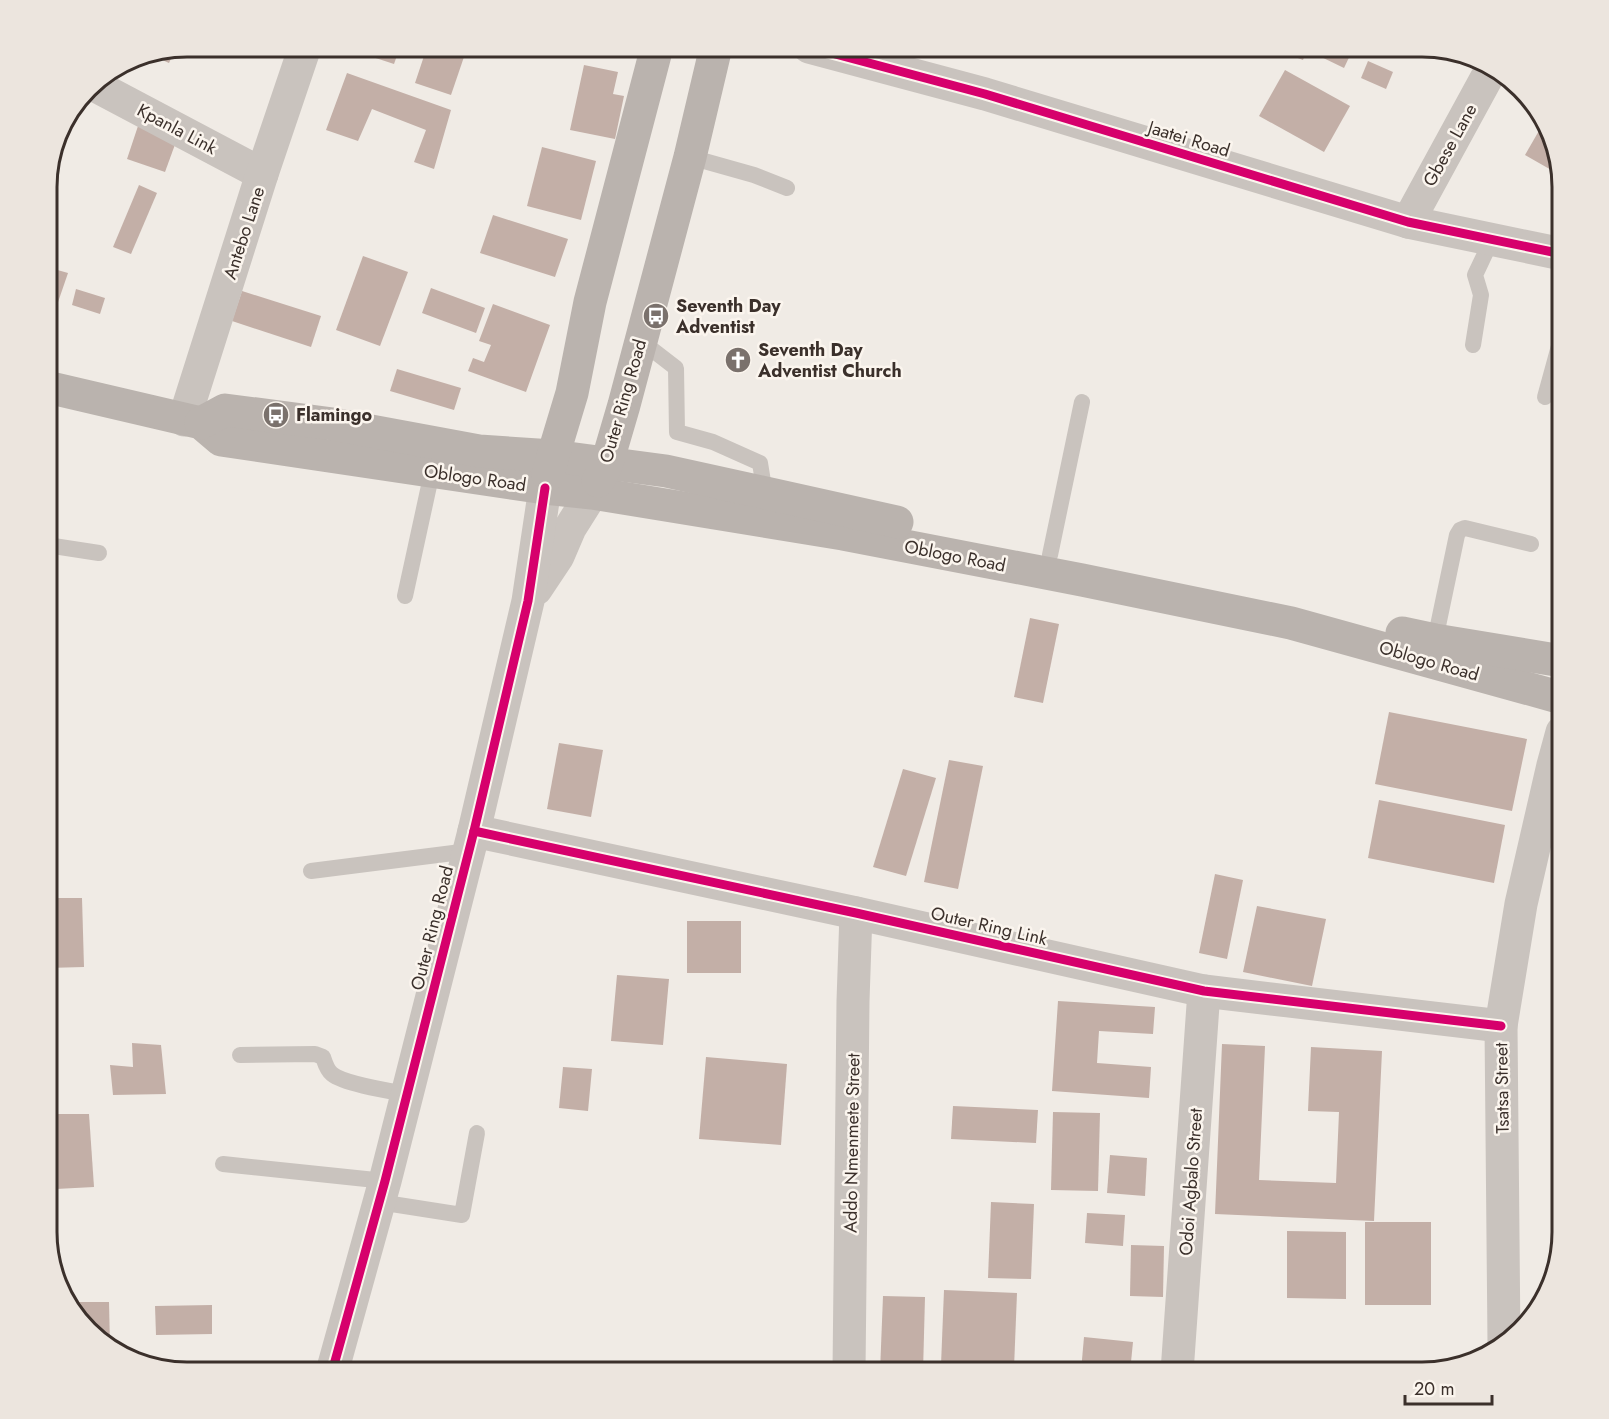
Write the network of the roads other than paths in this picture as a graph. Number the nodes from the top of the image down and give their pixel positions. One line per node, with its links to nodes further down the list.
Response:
1 (301, 57): 8 (street, Antebo Lane)
2 (654, 57): 20 (main road, Outer Ring Road)
3 (713, 57): 7 (main road, Outer Ring Road)
4 (849, 57): 10 (street, Jaatei Road)
5 (1488, 75): 10 (street, Gbese Lane)
6 (101, 89): 8 (street, Kpanla Link)
7 (690, 157): 9 (lane); 13 (main road, Outer Ring Road)
8 (262, 174): 19 (street, Antebo Lane)
9 (788, 188)
10 (1408, 222): 11 (street, Jaatei Road)
11 (1492, 239): 12 (street, Jaatei Road); 14 (lane)
12 (1552, 252)
13 (641, 341): 21 (main road, Outer Ring Road); 25 (lane)
14 (1473, 345)
15 (1552, 371): 17 (lane)
16 (57, 389): 19 (main road, Oblogo Road)
17 (1545, 397)
18 (1082, 402): 29 (lane)
19 (193, 422): 20 (main road, Oblogo Road); 22 (main road, Oblogo Road)
20 (553, 456): 21 (main road, Oblogo Road); 23 (main road, Outer Ring Road)
21 (607, 463): 24 (main road, Outer Ring Road); 25 (main road, Oblogo Road)
22 (432, 472): 23 (main road, Oblogo Road); 30 (lane)
23 (545, 488): 24 (main road, Oblogo Road); 31 (street, Outer Ring Road)
24 (592, 493): 31 (street, Outer Ring Road); 34 (main road, Oblogo Road)
25 (765, 494): 29 (main road, Oblogo Road)
26 (1531, 544): 32 (lane)
27 (57, 547): 28 (lane)
28 (99, 553)
29 (1050, 555): 32 (main road, Oblogo Road)
30 (405, 596)
31 (528, 601): 36 (street, Outer Ring Road)
32 (1435, 640): 33 (main road, Oblogo Road)
33 (1552, 659)
34 (1552, 695)
35 (1552, 769): 40 (street, Tsatsa Street)
36 (471, 841): 37 (lane); 38 (street, Outer Ring Link); 42 (street, Outer Ring Road)
37 (311, 871)
38 (856, 913): 39 (street, Outer Ring Link); 48 (street, Addo Nmenmete Street)
39 (1204, 992): 40 (street, Outer Ring Link); 49 (street, Odoi Agbalo Street)
40 (1501, 1026): 46 (street, Tsatsa Street)
41 (240, 1055): 42 (lane)
42 (407, 1094): 45 (street, Outer Ring Road)
43 (477, 1133): 45 (lane)
44 (223, 1164): 45 (lane)
45 (382, 1191): 47 (street, Outer Ring Road)
46 (1504, 1333)
47 (335, 1362)
48 (849, 1362)
49 (1179, 1362)

